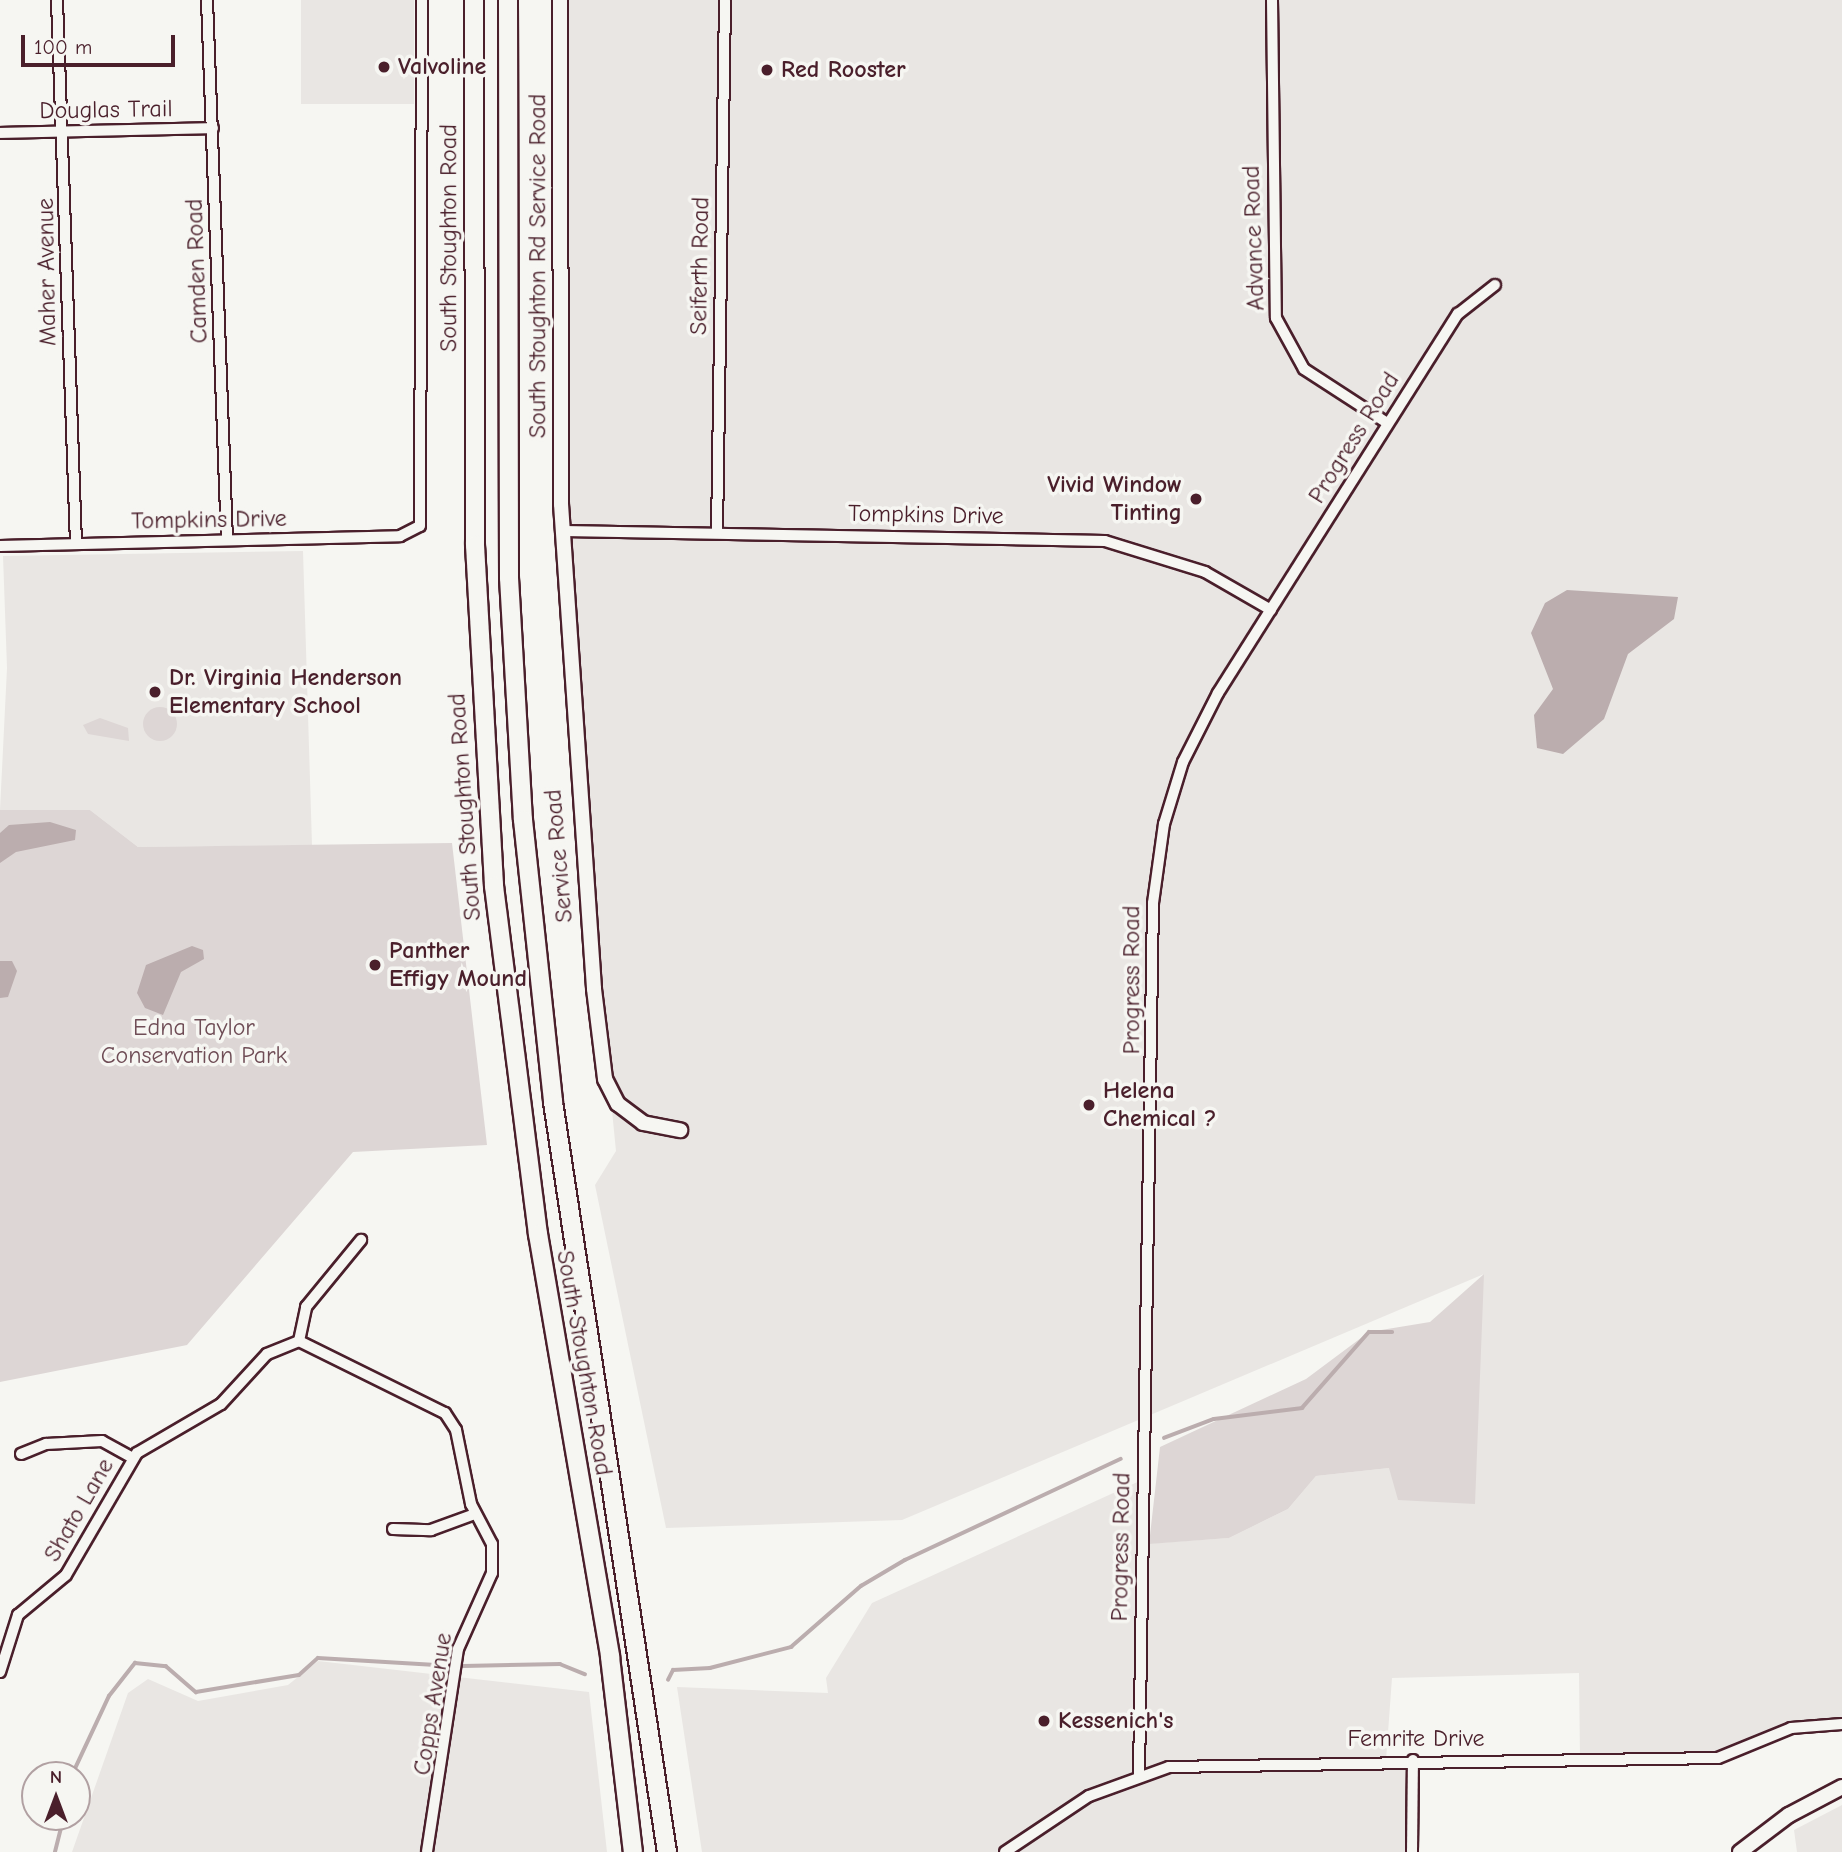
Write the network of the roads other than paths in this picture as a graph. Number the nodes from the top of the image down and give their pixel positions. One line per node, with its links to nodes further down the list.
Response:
1 (57, 0): 12 (street, Maher Avenue)
2 (207, 0): 11 (street, Camden Road)
3 (422, 0): 18 (street, Tompkins Drive)
4 (474, 0): 35 (main road, South Stoughton Road)
5 (498, 0): 10 (main road)
6 (508, 0): 10 (main road, South Stoughton Road)
7 (559, 0): 16 (street, South Stoughton Rd Service Road)
8 (725, 0): 17 (street, Seiferth Road)
9 (1272, 0): 15 (street, Advance Road)
10 (508, 86): 36 (main road, South Stoughton Road)
11 (212, 128): 12 (street, Douglas Trail); 18 (street, Camden Road)
12 (66, 131): 13 (street, Douglas Trail); 19 (street, Maher Avenue)
13 (0, 133)
14 (1495, 285): 15 (street, Progress Road)
15 (1387, 424): 21 (street, Progress Road)
16 (564, 531): 17 (street, Tompkins Drive); 22 (street, Service Road)
17 (717, 533): 21 (street, Tompkins Drive)
18 (227, 540): 19 (street, Tompkins Drive)
19 (76, 544): 20 (street, Tompkins Drive)
20 (0, 546)
21 (1271, 610): 32 (street, Progress Road)
22 (680, 1130)
23 (361, 1240): 24 (street)
24 (299, 1341): 26 (street, Shato Lane); 27 (street, Copps Avenue)
25 (21, 1454): 26 (street)
26 (133, 1458): 29 (street, Shato Lane)
27 (475, 1514): 28 (street); 34 (street, Copps Avenue)
28 (393, 1529)
29 (0, 1672)
30 (1842, 1724): 31 (street, Femrite Drive)
31 (1413, 1760): 32 (street, Femrite Drive); 38 (street)
32 (1139, 1775): 37 (street, Femrite Drive)
33 (1842, 1787): 39 (street)
34 (427, 1852)
35 (634, 1852)
36 (667, 1852)
37 (1005, 1852)
38 (1412, 1852)
39 (1740, 1852)

